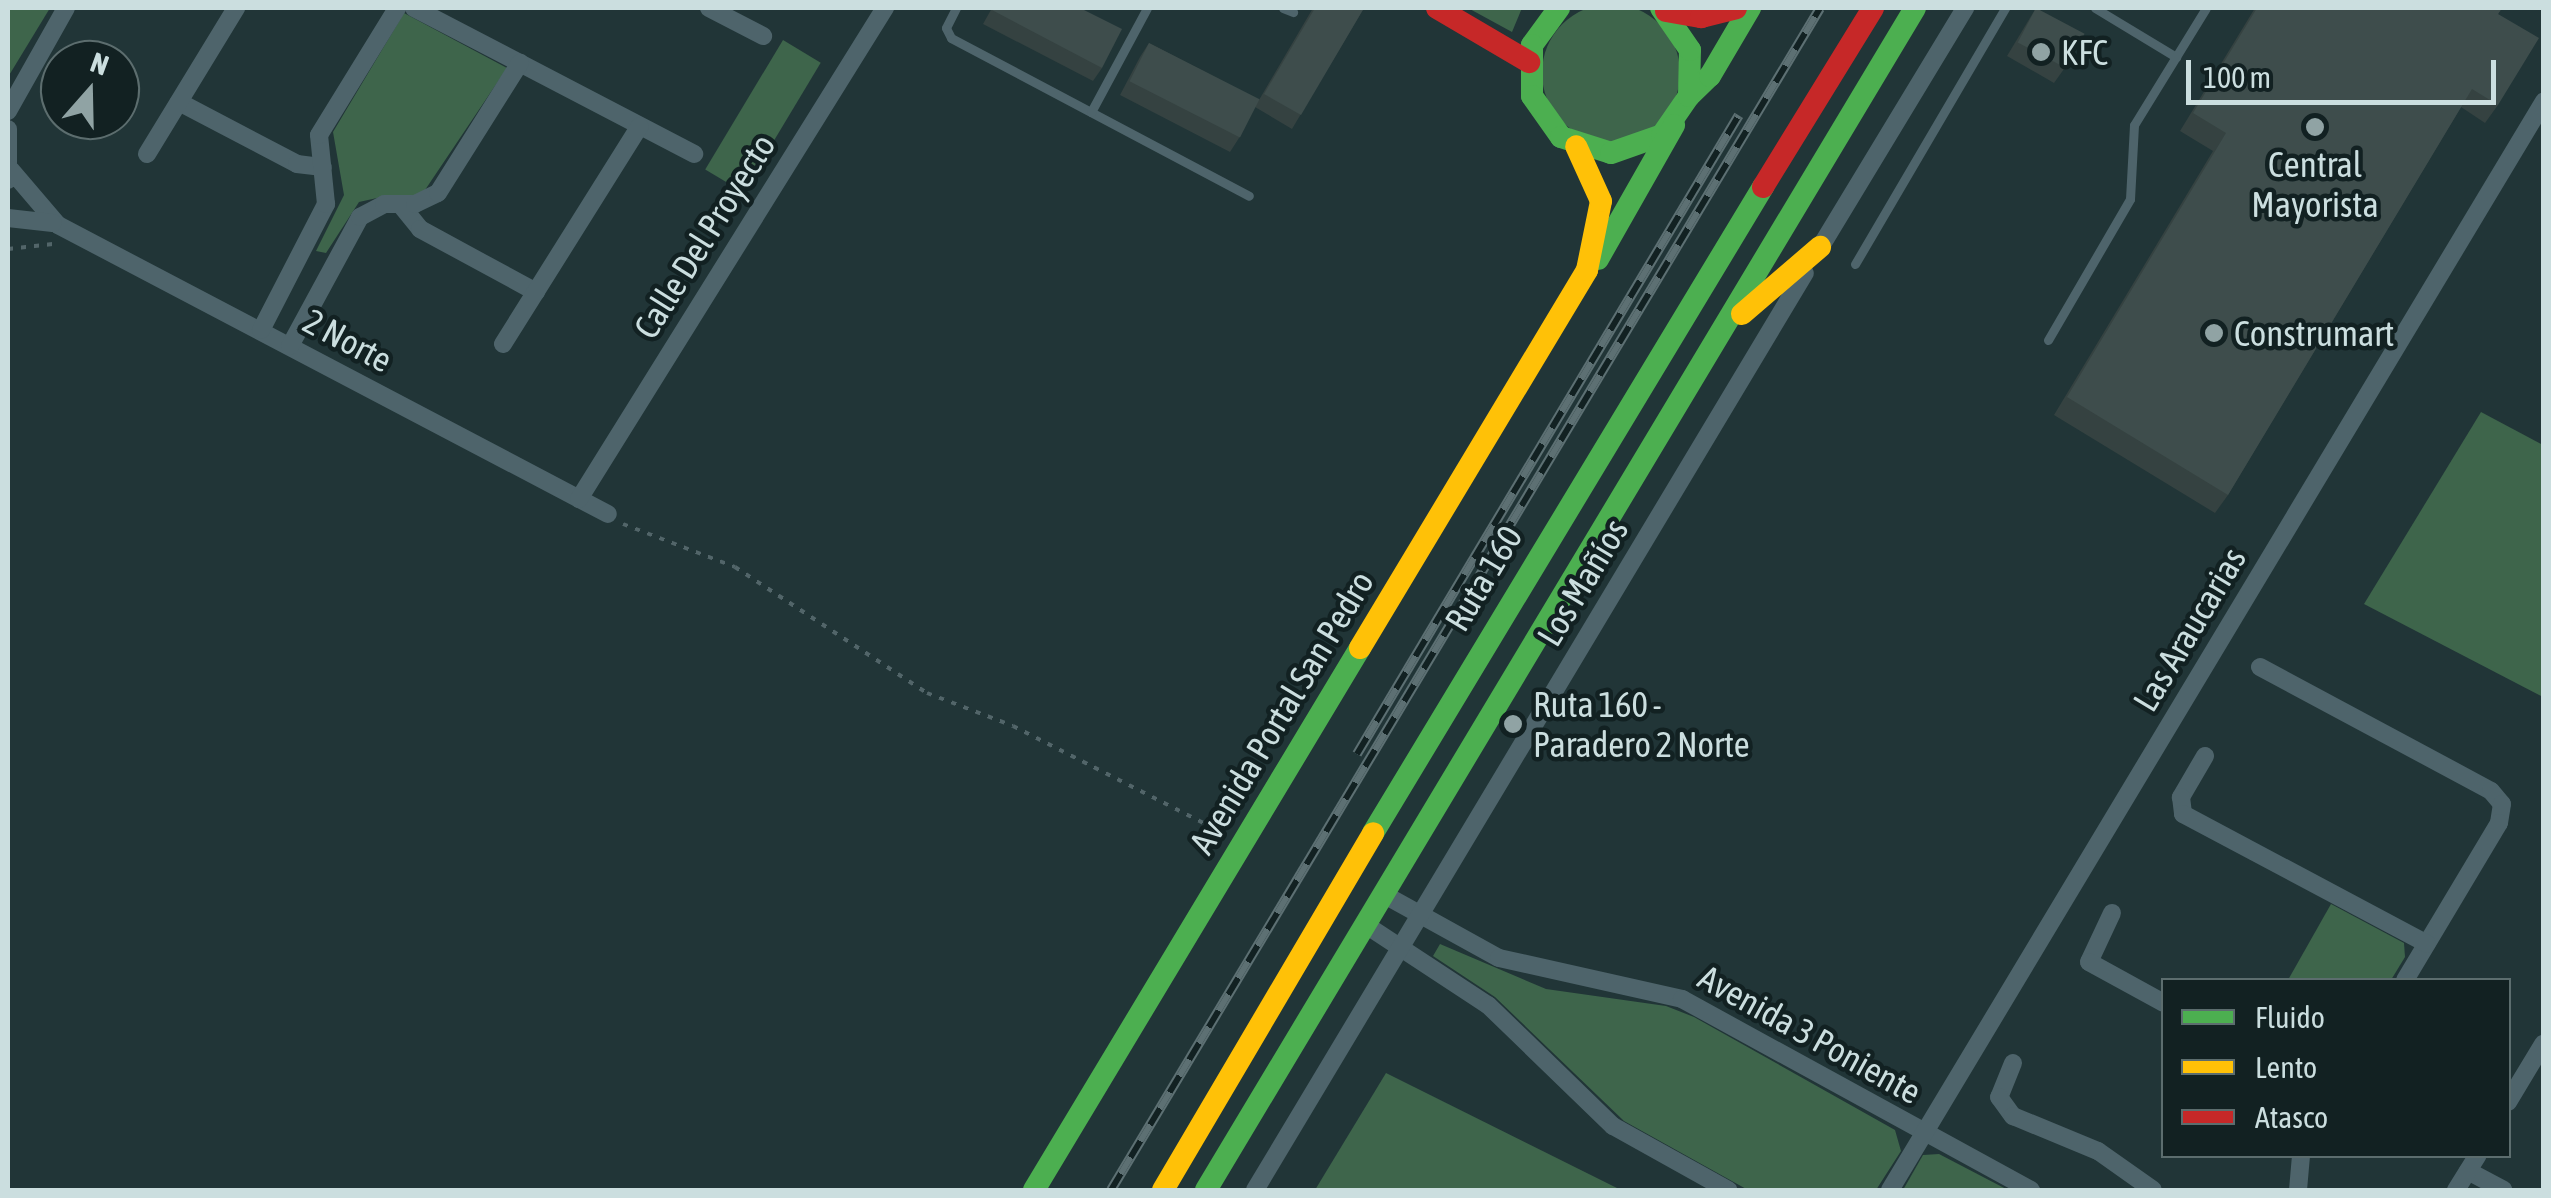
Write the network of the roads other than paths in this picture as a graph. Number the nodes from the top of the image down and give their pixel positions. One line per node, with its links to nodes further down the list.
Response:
1 (66, 8): 27 (street)
2 (236, 8): 26 (street)
3 (397, 8): 35 (street)
4 (414, 8): 22 (street)
5 (710, 8): 20 (street)
6 (885, 8): 50 (street, Calle Del Proyecto)
7 (956, 8): 28 (lane)
8 (1147, 8): 28 (lane)
9 (1437, 8): 23 (main road)
10 (1559, 8): 23 (main road)
11 (1736, 8): 19 (main road)
12 (1750, 8): 24 (main road, Avenida Portal San Pedro)
13 (1873, 8): 54 (main road, Ruta 160)
14 (1915, 8): 46 (main road)
15 (1965, 8): 41 (street, Los Mañíos)
16 (2006, 8): 42 (lane)
17 (2095, 8): 21 (lane)
18 (2206, 8): 21 (lane)
19 (1664, 9): 24 (main road)
20 (764, 36)
21 (2176, 56): 47 (lane)
22 (520, 62): 30 (street); 38 (street)
23 (1529, 62): 32 (main road)
24 (1689, 96): 29 (main road, Avenida Portal San Pedro)
25 (2544, 101): 66 (street, Las Araucarias)
26 (179, 102): 33 (street); 35 (street)
27 (8, 110)
28 (1091, 112): 37 (lane)
29 (1675, 122): 32 (main road); 43 (main road, Avenida Portal San Pedro)
30 (640, 126): 34 (street); 44 (street)
31 (8, 129): 36 (street)
32 (1576, 146): 43 (main road, Avenida Portal San Pedro)
33 (147, 154)
34 (694, 154)
35 (323, 166): 45 (street)
36 (9, 175): 40 (street, 2 Norte)
37 (1249, 196)
38 (400, 204): 44 (street); 49 (street)
39 (8, 218): 40 (street, 2 Norte)
40 (58, 224): 45 (street, 2 Norte)
41 (1820, 248): 46 (main road); 57 (street, Los Mañíos)
42 (1854, 264)
43 (1588, 270): 69 (main road, Avenida Portal San Pedro)
44 (536, 292): 48 (street)
45 (260, 330): 49 (street, 2 Norte)
46 (1719, 333): 55 (main road)
47 (2048, 340)
48 (503, 344)
49 (290, 346): 50 (street, 2 Norte)
50 (579, 499): 51 (street, 2 Norte)
51 (608, 514)
52 (2260, 667): 59 (street)
53 (2205, 756): 59 (street)
54 (1337, 889): 55 (main road); 58 (main road); 70 (main road, Ruta 160)
55 (1384, 894): 57 (street, Avenida 3 Poniente); 58 (main road)
56 (2112, 913): 62 (street)
57 (1420, 916): 60 (street, Los Mañíos); 66 (street, Avenida 3 Poniente)
58 (1366, 925): 60 (street); 71 (main road)
59 (2427, 944): 61 (street)
60 (1400, 949): 72 (street, Los Mañíos); 73 (street)
61 (2406, 978)
62 (2161, 1001)
63 (2544, 1044): 65 (street)
64 (2013, 1063): 76 (street)
65 (2511, 1097)
66 (1924, 1134): 74 (street, Las Araucarias); 75 (street, Avenida 3 Poniente)
67 (2301, 1158): 77 (street)
68 (2472, 1163): 78 (street); 79 (street)
69 (1034, 1190)
70 (1162, 1190)
71 (1206, 1190)
72 (1255, 1190)
73 (1728, 1190)
74 (1890, 1190)
75 (2031, 1190)
76 (2153, 1190)
77 (2298, 1190)
78 (2456, 1190)
79 (2503, 1190)

